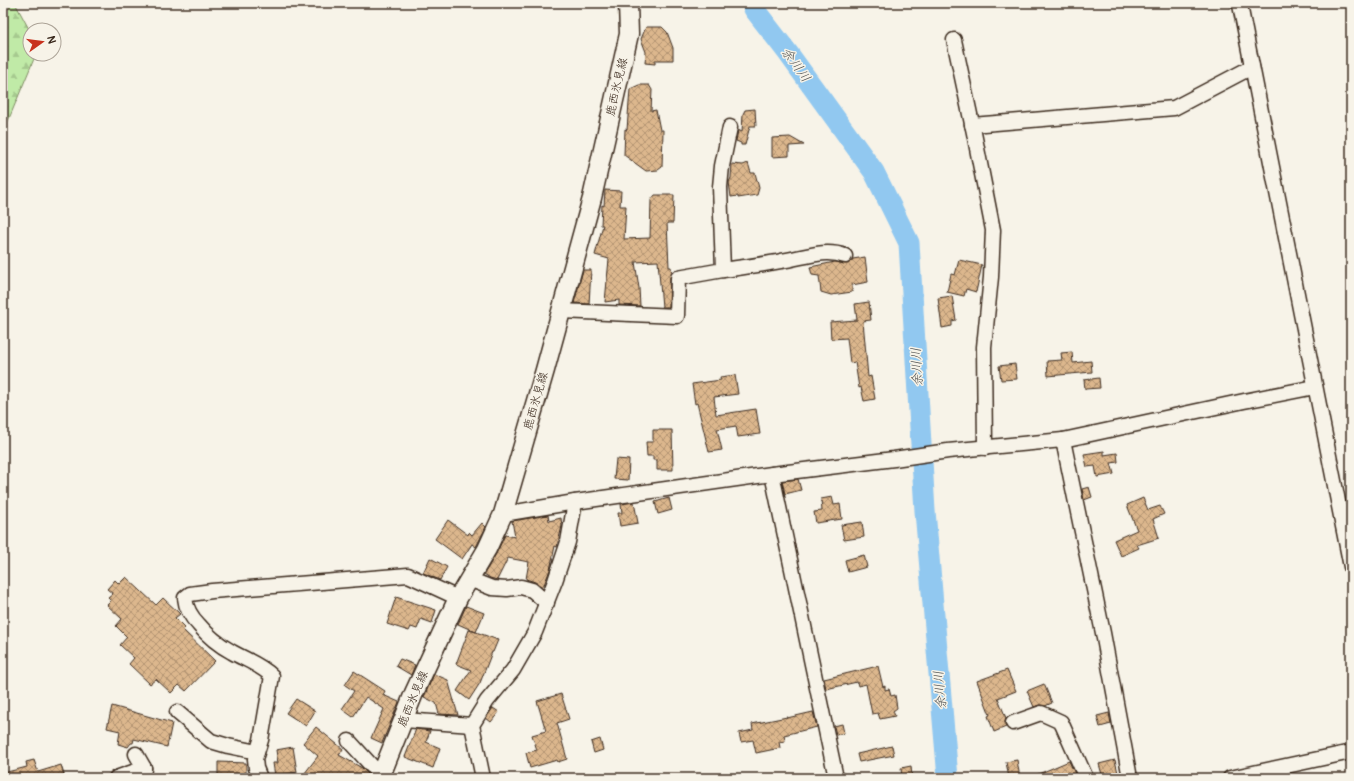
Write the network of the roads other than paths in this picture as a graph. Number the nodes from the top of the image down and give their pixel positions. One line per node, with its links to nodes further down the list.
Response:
1 (628, 3): 9 (main road, 鹿西氷見線)
2 (1238, 3): 4 (street)
3 (954, 40): 5 (street)
4 (1252, 67): 5 (street); 10 (street)
5 (972, 124): 12 (street)
6 (730, 127): 8 (street)
7 (845, 256): 8 (street)
8 (723, 270): 9 (street)
9 (561, 311): 15 (main road, 鹿西氷見線)
10 (1315, 387): 11 (street); 16 (street)
11 (1063, 440): 12 (street); 35 (street)
12 (985, 448): 13 (street)
13 (772, 474): 14 (street); 33 (street)
14 (575, 502): 15 (street); 19 (street)
15 (503, 514): 17 (main road, 鹿西氷見線)
16 (1351, 567)
17 (469, 579): 18 (main road, 鹿西氷見線); 19 (street)
18 (458, 598): 21 (main road, 鹿西氷見線); 25 (street)
19 (547, 603): 23 (street)
20 (177, 712): 25 (street)
21 (404, 720): 23 (street); 29 (main road, 鹿西氷見線)
22 (1013, 722): 34 (street)
23 (472, 725): 32 (street)
24 (349, 741): 29 (street)
25 (258, 752): 31 (street)
26 (1351, 752): 36 (street)
27 (136, 754): 28 (street)
28 (144, 773): 30 (street)
29 (381, 777)
30 (116, 778)
31 (260, 778)
32 (483, 778)
33 (836, 778)
34 (1086, 778)
35 (1130, 778)
36 (1230, 778)

